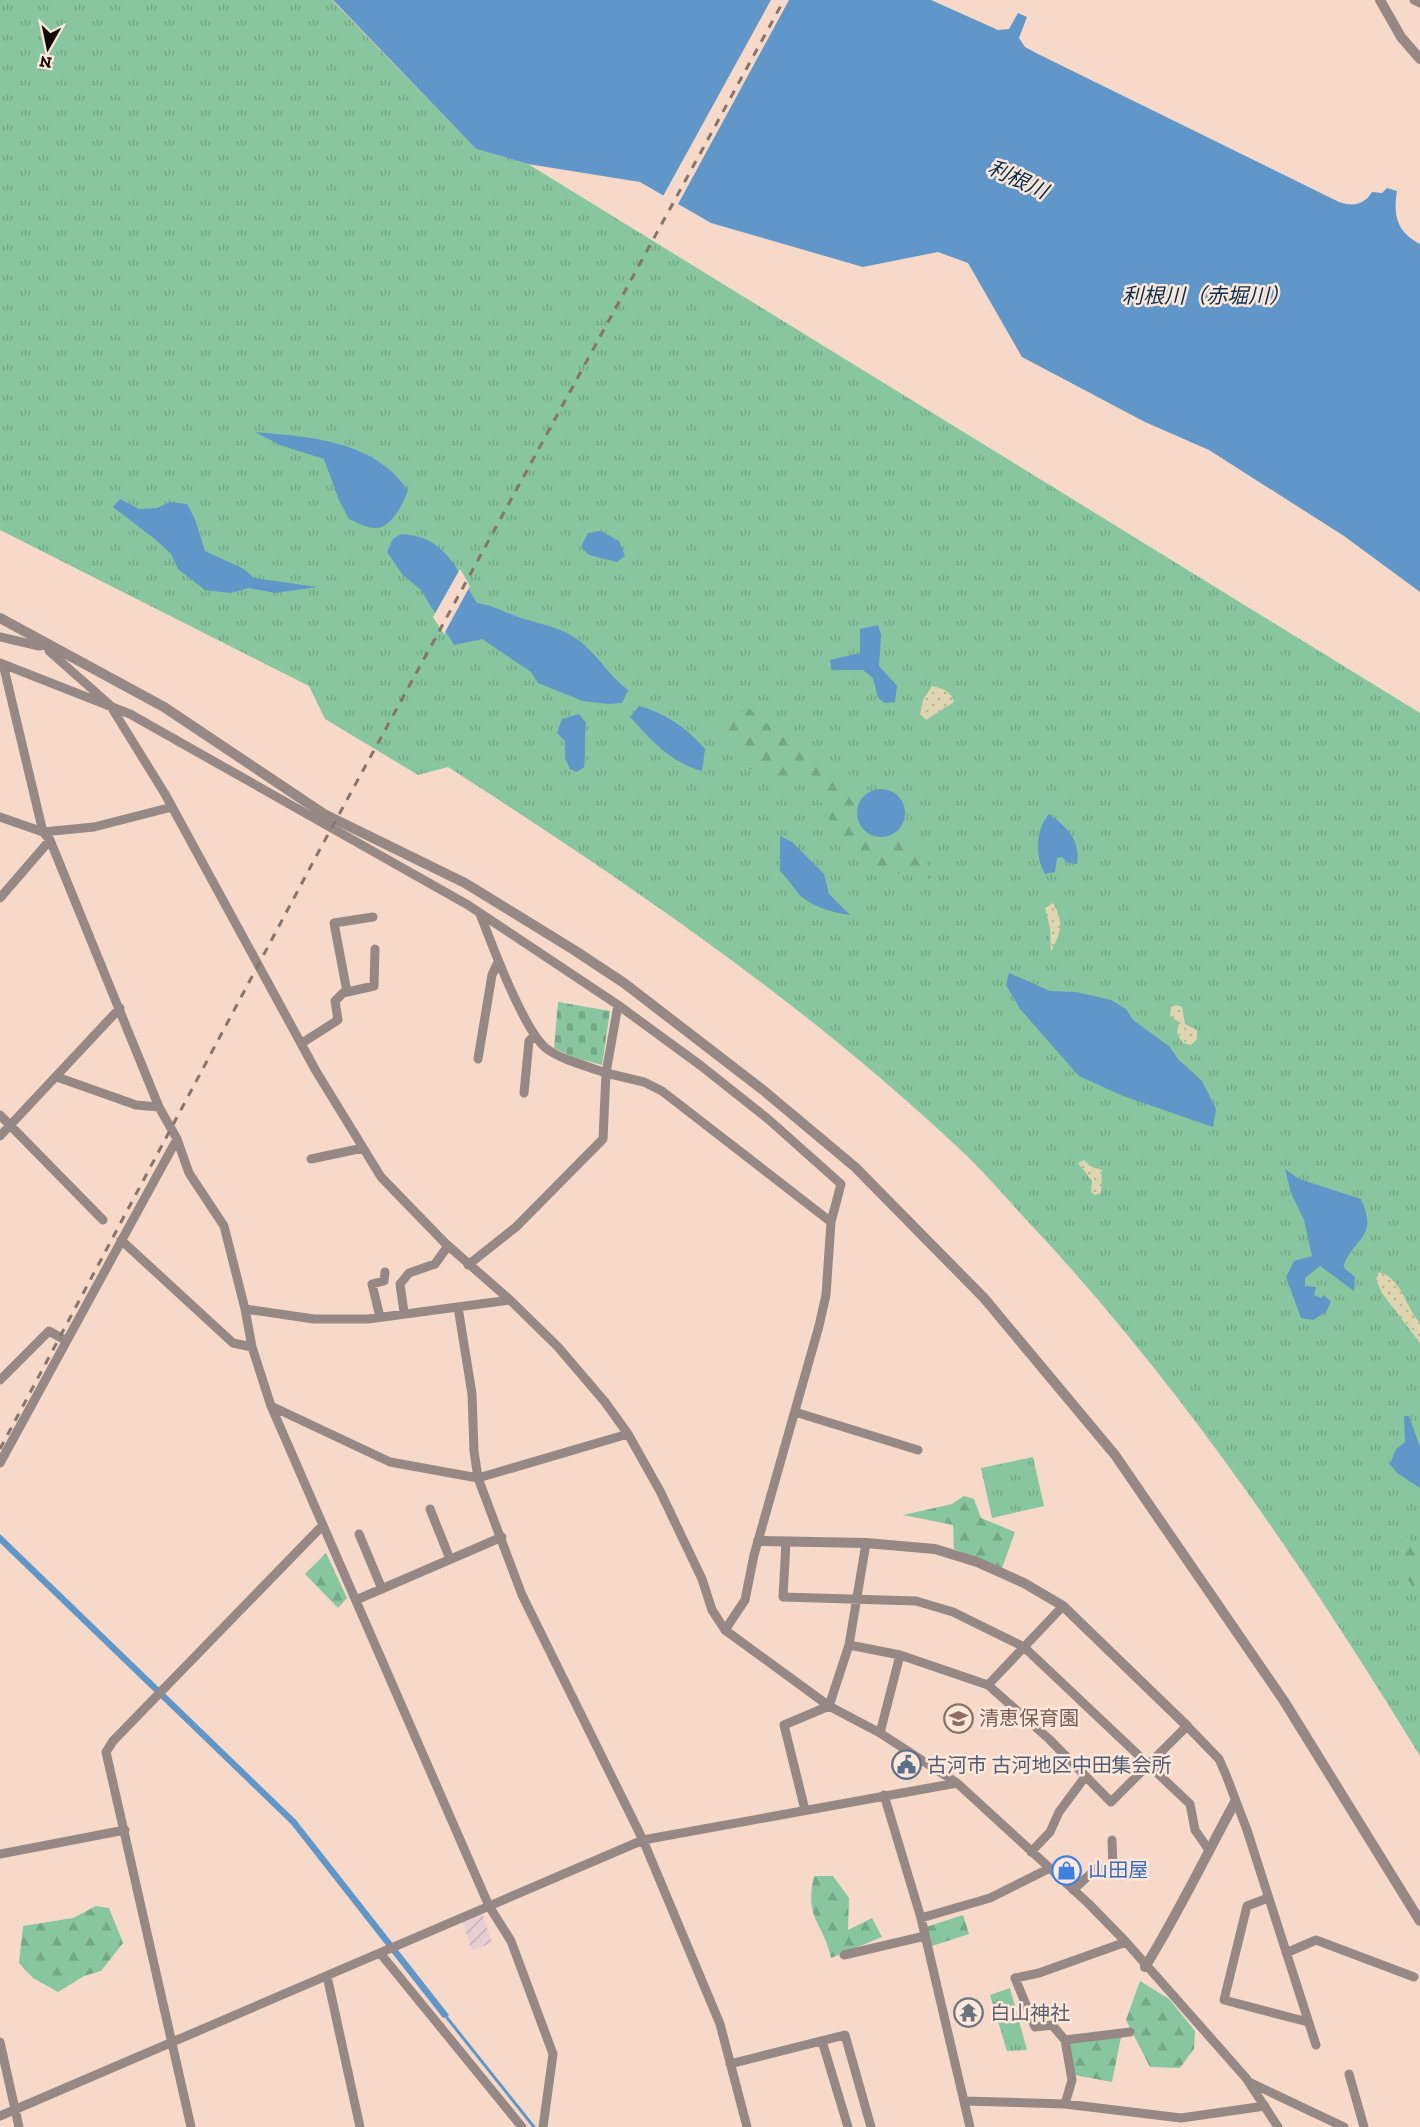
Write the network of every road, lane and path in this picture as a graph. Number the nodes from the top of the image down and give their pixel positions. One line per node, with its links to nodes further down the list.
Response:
1 (1380, 0): 4 (street)
2 (1414, 0): 3 (street)
3 (1420, 3)
4 (1420, 59)
5 (0, 618): 7 (street)
6 (0, 636): 7 (street)
7 (50, 644): 9 (street); 94 (street)
8 (1, 663): 9 (street); 12 (street)
9 (110, 705): 10 (street); 15 (street)
10 (172, 807): 12 (street); 23 (street)
11 (0, 817): 12 (street)
12 (43, 832): 13 (street)
13 (50, 840): 14 (street); 21 (street)
14 (0, 898)
15 (480, 913): 18 (street); 20 (street)
16 (373, 917): 19 (street)
17 (375, 949): 19 (street)
18 (498, 962): 22 (street); 24 (street)
19 (346, 992): 23 (street)
20 (618, 1005): 25 (street); 36 (street)
21 (120, 1008): 26 (street); 28 (street)
22 (535, 1035): 25 (street); 27 (street)
23 (302, 1043): 33 (street)
24 (478, 1059)
25 (606, 1073): 36 (street); 39 (street)
26 (57, 1077): 28 (street); 30 (street)
27 (524, 1093)
28 (159, 1107): 32 (street)
29 (0, 1115): 30 (street)
30 (10, 1125): 31 (street); 35 (street)
31 (0, 1136)
32 (177, 1139): 37 (street); 43 (street)
33 (363, 1148): 34 (street); 38 (street)
34 (311, 1159)
35 (103, 1220)
36 (831, 1222): 50 (street)
37 (121, 1240): 46 (street); 47 (street)
38 (448, 1246): 39 (street); 44 (street)
39 (468, 1265): 41 (street)
40 (385, 1272): 45 (street)
41 (510, 1300): 42 (street); 51 (street)
42 (458, 1307): 44 (street); 54 (street)
43 (245, 1309): 45 (street); 47 (street)
44 (404, 1312): 45 (street)
45 (380, 1317)
46 (65, 1340): 48 (street); 53 (street)
47 (252, 1347): 49 (street)
48 (0, 1380)
49 (271, 1406): 54 (street); 56 (street)
50 (795, 1412): 52 (street); 59 (street)
51 (628, 1434): 54 (street); 67 (street)
52 (918, 1450)
53 (0, 1462)
54 (478, 1478): 58 (street)
55 (430, 1509): 62 (street)
56 (323, 1524): 65 (street); 81 (street)
57 (359, 1534): 63 (street)
58 (501, 1537): 62 (street); 82 (street)
59 (758, 1541): 60 (street); 67 (street)
60 (786, 1542): 61 (street); 64 (street)
61 (866, 1543): 64 (street); 66 (street)
62 (450, 1559): 63 (street)
63 (382, 1589): 65 (street)
64 (857, 1597): 68 (street); 69 (street)
65 (356, 1600): 92 (street)
66 (1063, 1606): 69 (street); 73 (street)
67 (725, 1630): 72 (street)
68 (849, 1645): 70 (street); 72 (street)
69 (1024, 1647): 71 (street); 75 (street)
70 (900, 1655): 71 (street); 74 (street)
71 (988, 1685): 76 (street)
72 (829, 1706): 74 (street); 80 (street)
73 (1187, 1726): 75 (street); 79 (street)
74 (880, 1733): 77 (street)
75 (1150, 1765): 76 (street); 84 (street)
76 (1085, 1777): 85 (street)
77 (957, 1783): 78 (street); 85 (street)
78 (884, 1795): 80 (street); 93 (street)
79 (1235, 1802): 84 (street); 91 (street)
80 (805, 1810): 82 (street)
81 (125, 1830): 86 (street); 108 (street)
82 (643, 1840): 92 (street); 110 (street)
83 (1112, 1840): 88 (street)
84 (1209, 1850): 100 (street)
85 (1031, 1852): 87 (street)
86 (0, 1854)
87 (1048, 1869): 90 (street); 93 (street)
88 (1113, 1870): 89 (street); 90 (street)
89 (1136, 1872)
90 (1073, 1890): 96 (street)
91 (1268, 1898): 98 (street); 103 (street)
92 (489, 1906): 97 (street); 123 (street)
93 (921, 1918): 95 (street)
94 (1420, 1921)
95 (925, 1936): 99 (street); 113 (street)
96 (1126, 1942): 100 (street); 105 (street)
97 (380, 1953): 101 (street); 122 (street)
98 (1286, 1953): 102 (street); 103 (street)
99 (844, 1955)
100 (1145, 1967): 112 (street)
101 (327, 1976): 108 (street); 121 (street)
102 (1414, 1977)
103 (1308, 2022): 109 (street)
104 (1130, 2032): 105 (street)
105 (1065, 2040): 114 (street)
106 (822, 2041): 110 (street); 125 (street); 126 (street)
107 (0, 2042): 116 (street)
108 (173, 2042): 116 (street); 120 (street)
109 (1316, 2044)
110 (730, 2064): 124 (street)
111 (1349, 2074): 130 (street)
112 (1249, 2082): 115 (street); 129 (street)
113 (964, 2101): 114 (street); 127 (street)
114 (1065, 2104): 118 (street)
115 (1265, 2106): 118 (street); 128 (street)
116 (15, 2110): 117 (street); 119 (street)
117 (0, 2116)
118 (1181, 2122)
119 (18, 2127)
120 (191, 2127)
121 (360, 2127)
122 (522, 2127)
123 (543, 2127)
124 (747, 2127)
125 (848, 2127)
126 (872, 2127)
127 (970, 2127)
128 (1278, 2127)
129 (1344, 2127)
130 (1364, 2127)

